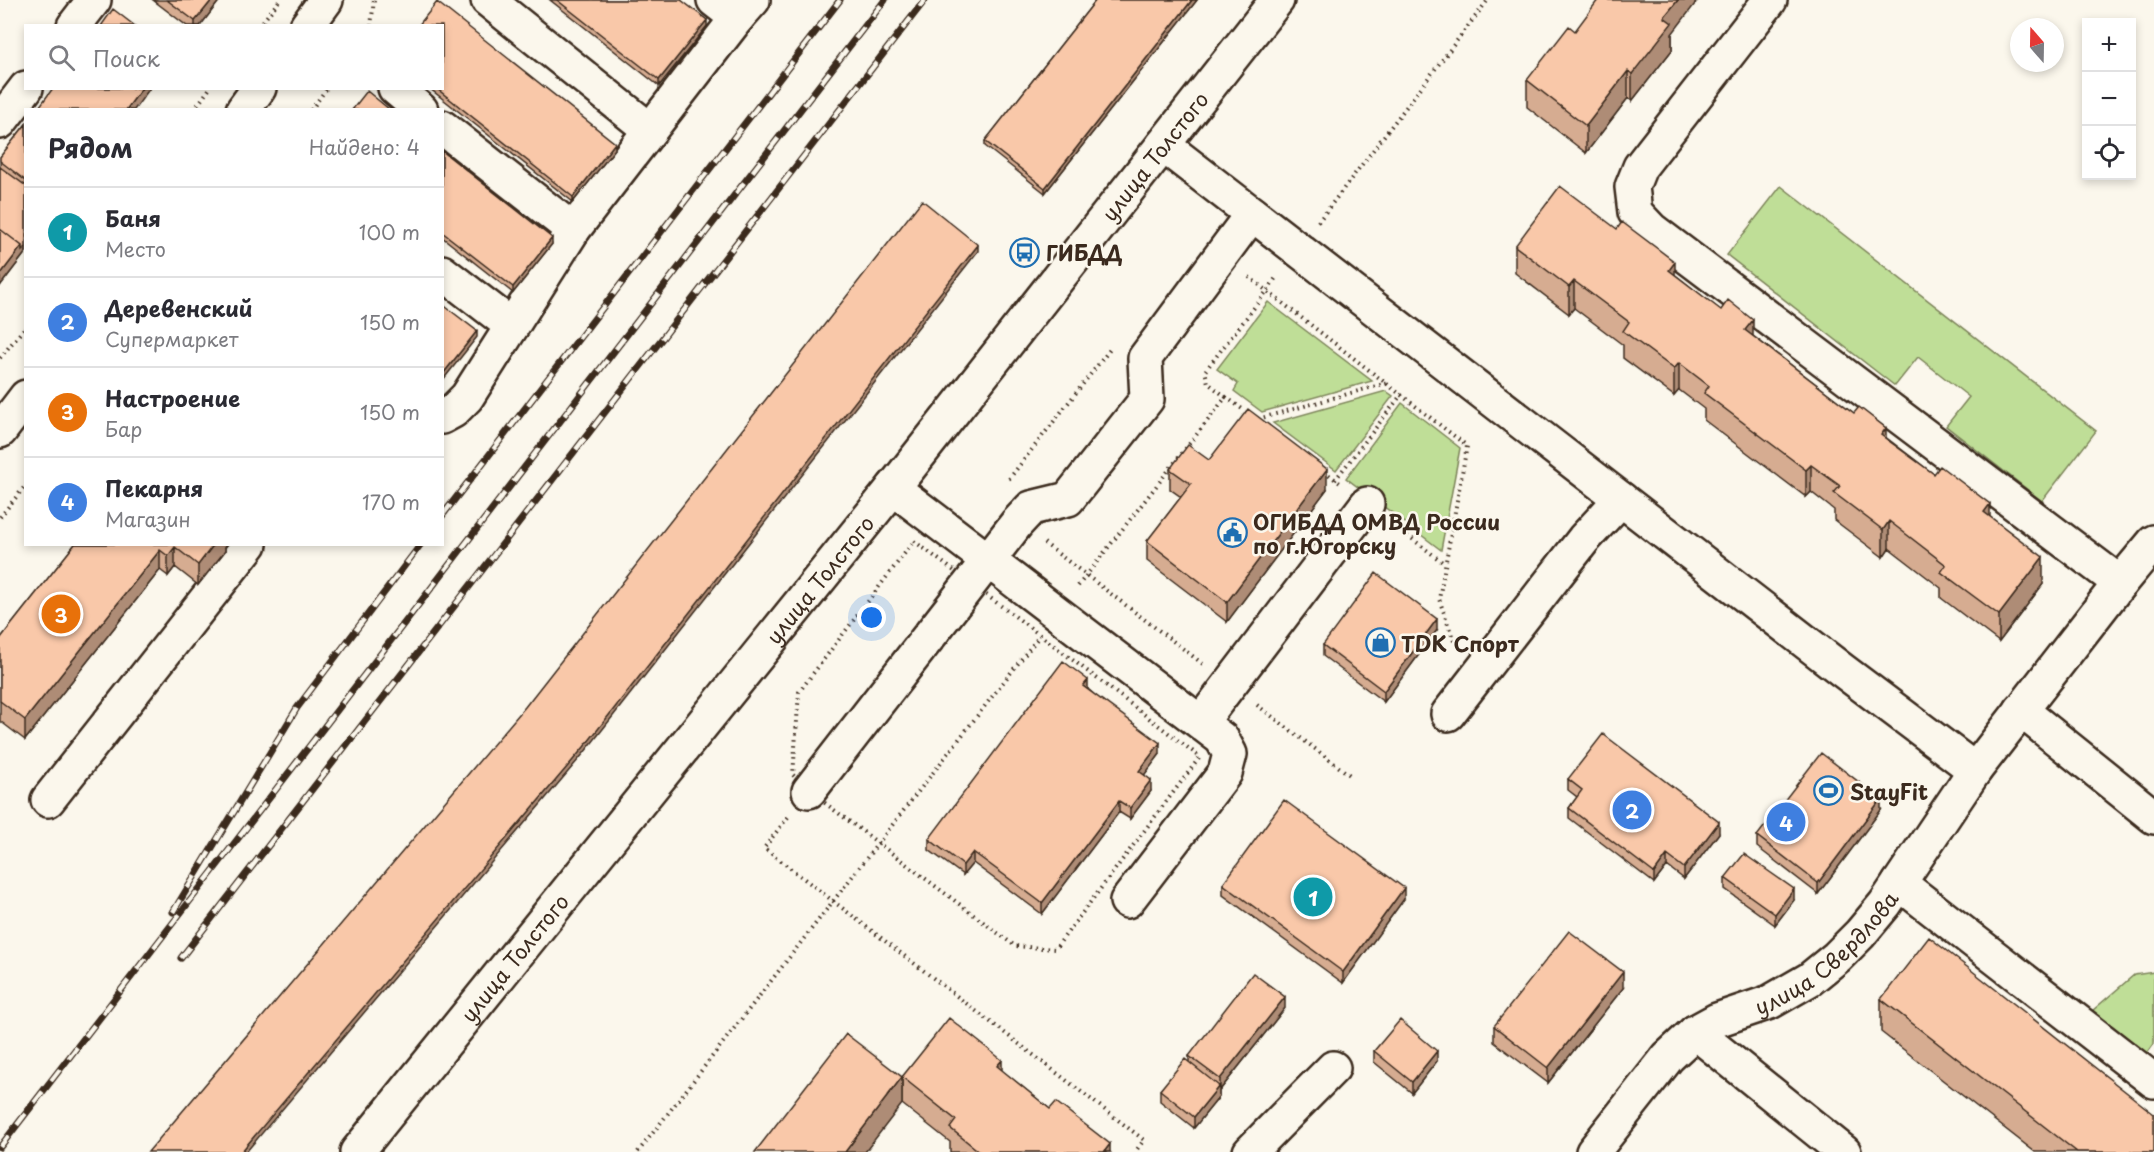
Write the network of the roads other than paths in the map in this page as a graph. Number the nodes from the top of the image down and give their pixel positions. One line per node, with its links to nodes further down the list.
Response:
1 (94, 0): 7 (street)
2 (326, 0): 8 (street)
3 (488, 0): 16 (street)
4 (1277, 0): 17 (street, улица Толстого)
5 (1770, 0): 31 (street)
6 (735, 6): 16 (street)
7 (76, 24)
8 (308, 24)
9 (24, 90): 14 (street)
10 (258, 90): 12 (street)
11 (397, 90): 13 (street)
12 (244, 108)
13 (419, 108)
14 (0, 122)
15 (444, 129): 19 (street)
16 (650, 130): 19 (street)
17 (1163, 145): 18 (street); 25 (street, улица Толстого)
18 (1252, 214): 26 (street); 30 (street)
19 (573, 230): 21 (street)
20 (444, 274): 21 (street)
21 (512, 326): 23 (street)
22 (24, 400): 24 (street)
23 (444, 416)
24 (0, 431)
25 (892, 488): 30 (street); 45 (street, улица Толстого)
26 (1621, 499): 33 (street); 35 (street)
27 (1367, 504): 34 (street)
28 (2154, 542): 31 (street, улица Свердлова)
29 (248, 546): 37 (street)
30 (979, 572): 34 (street); 36 (street)
31 (2120, 583): 32 (street, улица Свердлова)
32 (2021, 710): 35 (street, улица Свердлова); 38 (street)
33 (1448, 714)
34 (1201, 722): 40 (street)
35 (1975, 770): 39 (street, улица Свердлова)
36 (809, 791)
37 (48, 800)
38 (2154, 817)
39 (1899, 883): 41 (street, улица Свердлова); 43 (street)
40 (1127, 901)
41 (1695, 1032): 44 (street); 47 (street, улица Свердлова)
42 (1333, 1068): 46 (street)
43 (2154, 1081)
44 (1838, 1150)
45 (357, 1152)
46 (1250, 1152)
47 (1593, 1152)

